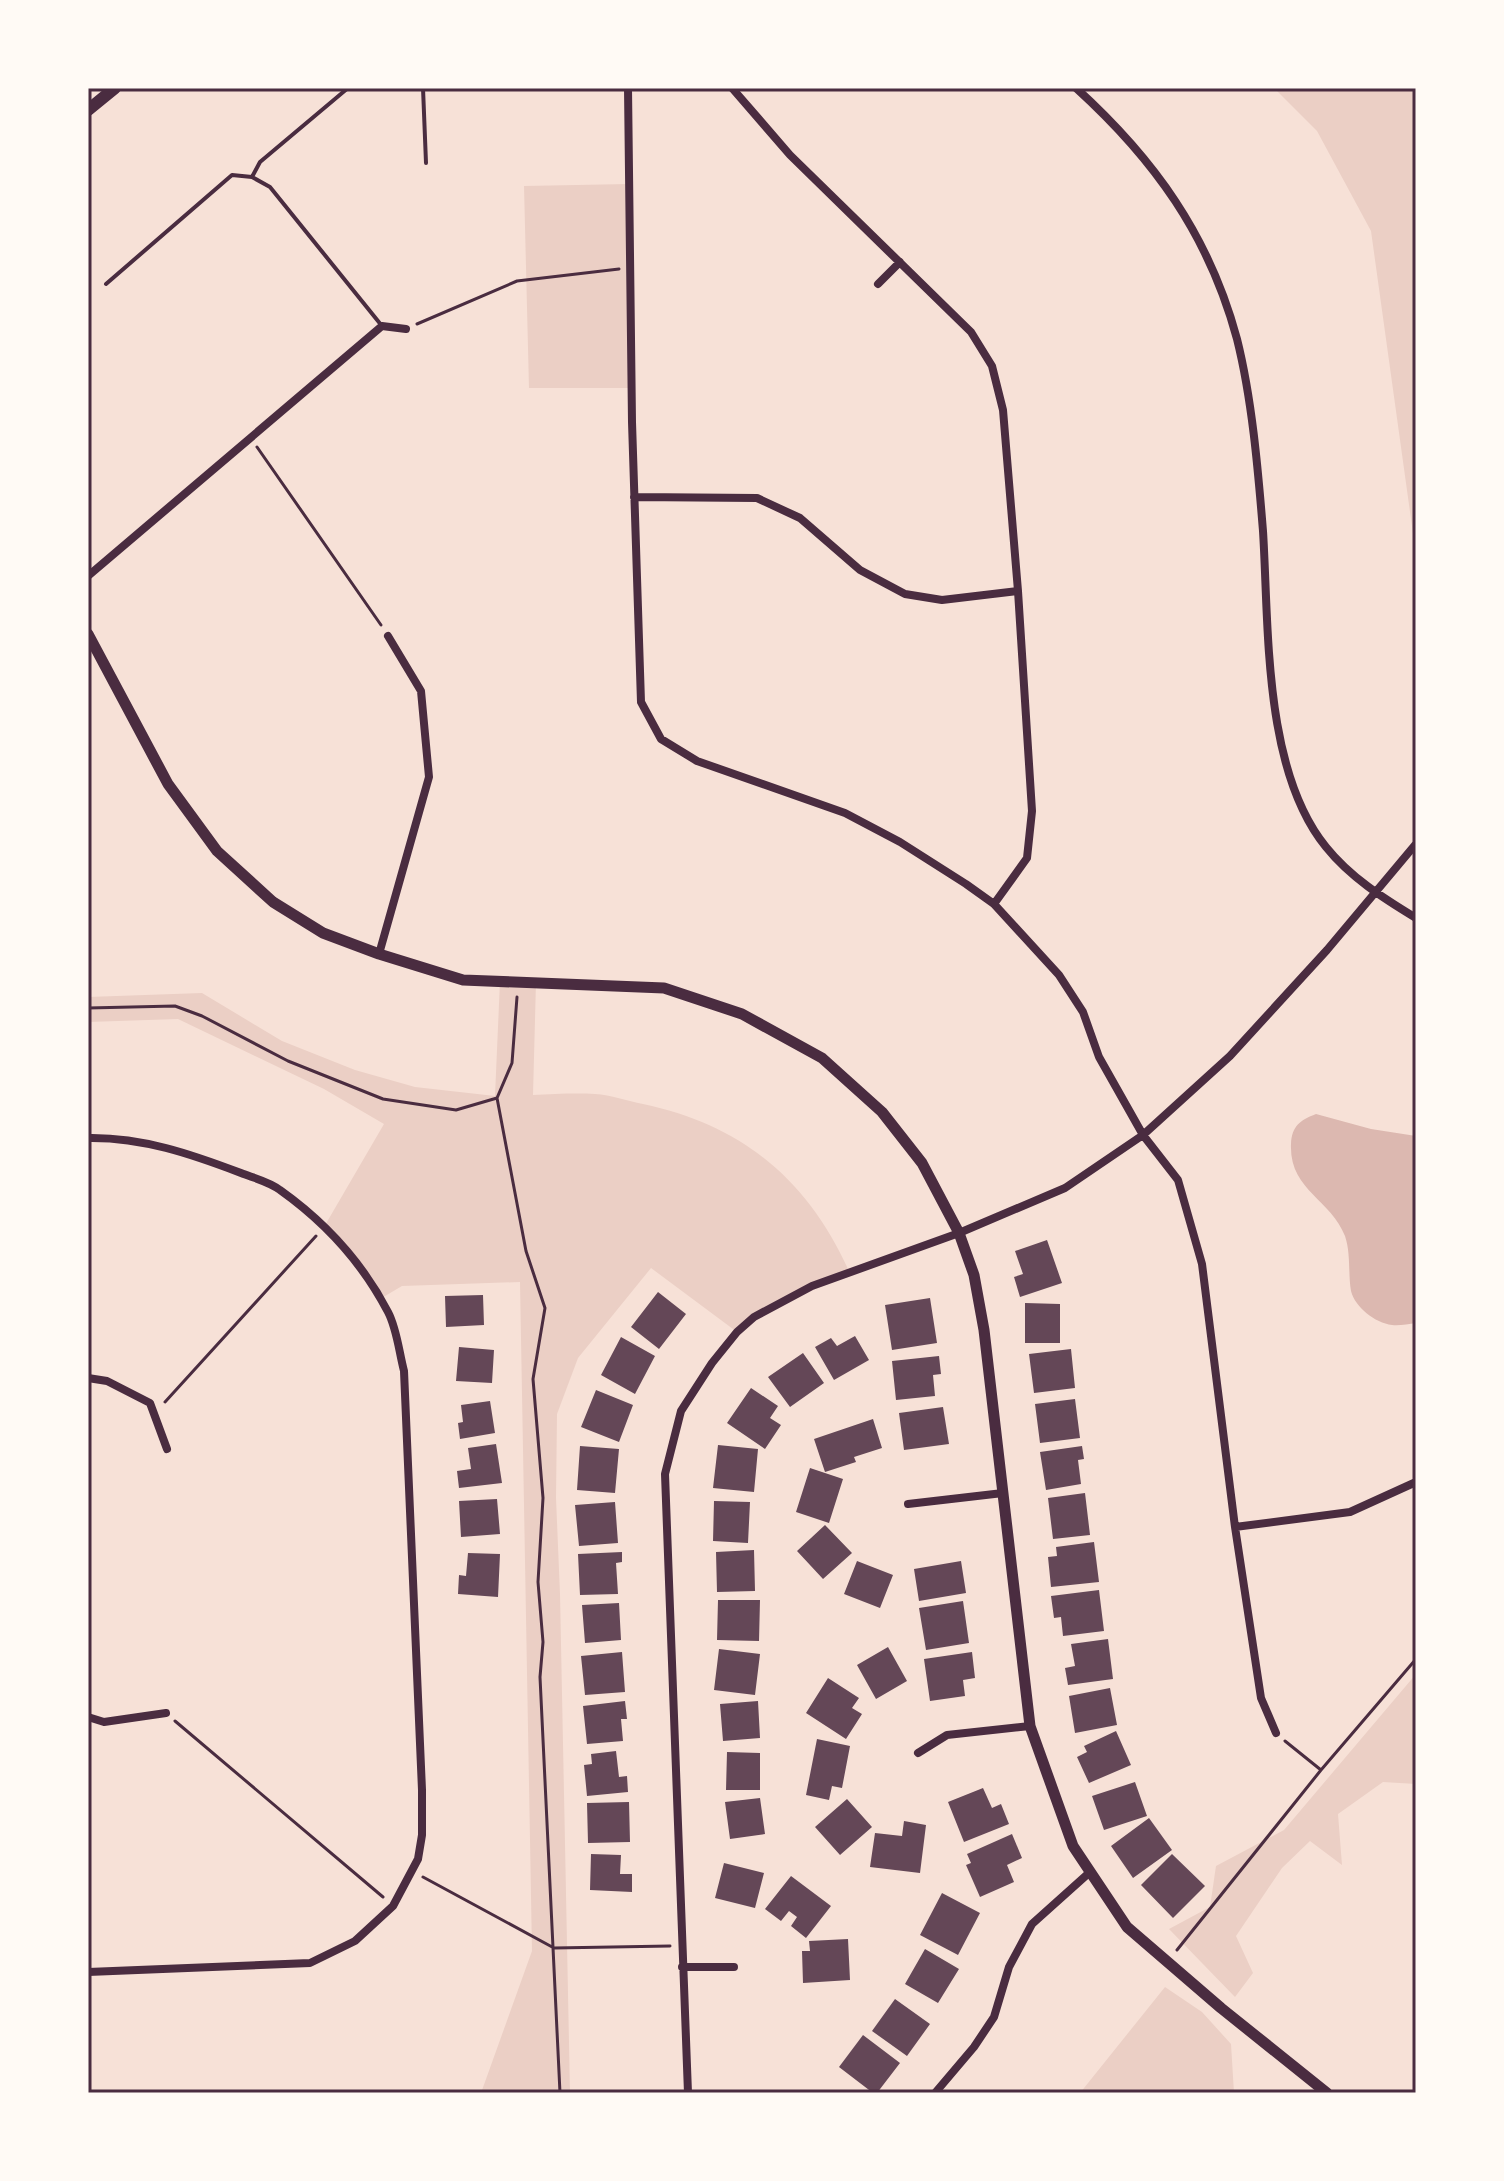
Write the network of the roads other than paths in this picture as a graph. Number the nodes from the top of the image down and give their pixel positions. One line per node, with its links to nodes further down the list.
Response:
1 (115, 88): 7 (main road)
2 (348, 88): 9 (lane)
3 (423, 88): 8 (lane)
4 (628, 88): 15 (street)
5 (732, 88): 10 (street)
6 (1076, 88): 21 (street)
7 (88, 110)
8 (426, 163)
9 (252, 177): 11 (lane); 13 (lane)
10 (900, 262): 12 (street); 17 (street)
11 (106, 284)
12 (878, 284)
13 (382, 326): 14 (street); 16 (street)
14 (406, 329)
15 (634, 497): 17 (street); 22 (street)
16 (88, 576)
17 (1018, 591): 22 (street)
18 (88, 634): 24 (street)
19 (388, 636): 24 (street)
20 (1415, 845): 21 (street)
21 (1374, 893): 23 (street); 25 (street)
22 (994, 904): 25 (street)
23 (1416, 918)
24 (379, 954): 27 (street)
25 (1143, 1135): 27 (street); 33 (street)
26 (88, 1138): 42 (street)
27 (959, 1233): 31 (street); 40 (street)
28 (88, 1378): 29 (street)
29 (167, 1449)
30 (1416, 1482): 33 (street)
31 (1003, 1493): 32 (street); 36 (street)
32 (908, 1504)
33 (1235, 1527): 37 (street)
34 (166, 1713): 35 (street)
35 (88, 1717)
36 (1030, 1726): 38 (street); 39 (street)
37 (1276, 1733)
38 (918, 1753)
39 (1090, 1872): 44 (street); 45 (street)
40 (682, 1967): 41 (street); 43 (street)
41 (734, 1967)
42 (88, 1972)
43 (688, 2093)
44 (935, 2093)
45 (1327, 2093)

